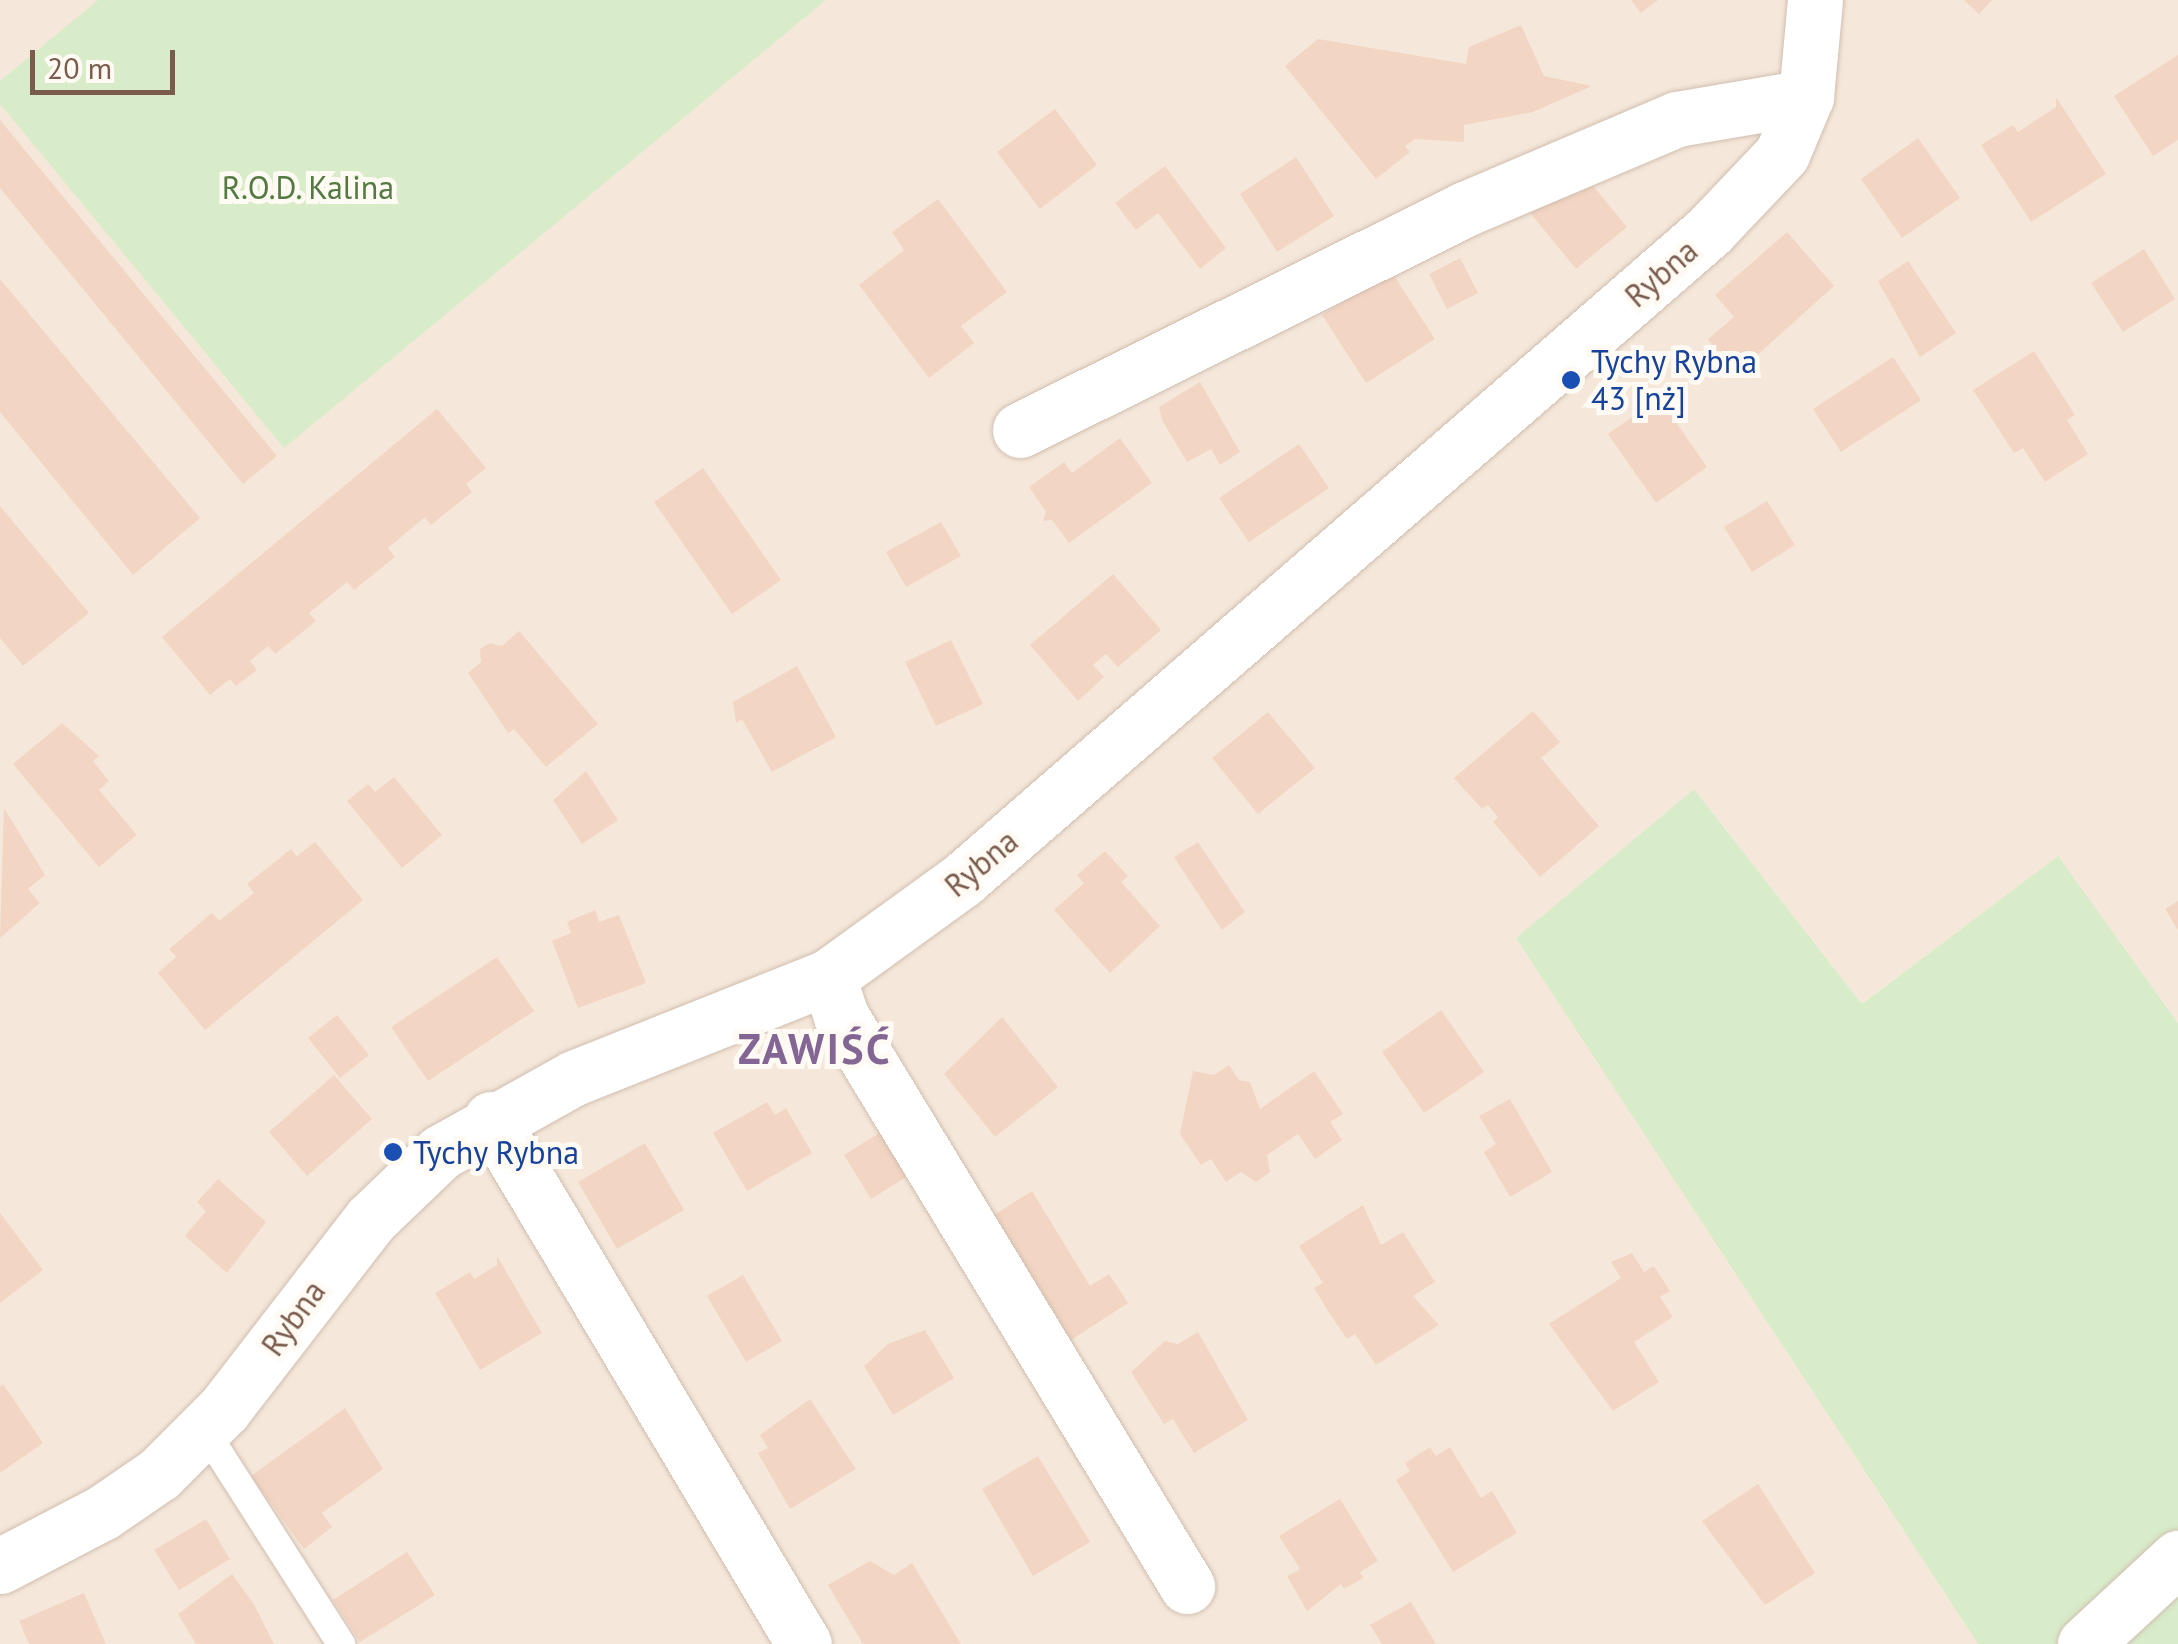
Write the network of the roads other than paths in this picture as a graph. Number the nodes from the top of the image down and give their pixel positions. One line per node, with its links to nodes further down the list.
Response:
1 (1815, 0): 2 (street, Rybna)
2 (1806, 97): 3 (street); 4 (street, Rybna)
3 (1020, 430)
4 (828, 977): 5 (street, Rybna); 9 (street)
5 (491, 1119): 6 (street, Rybna); 11 (street)
6 (205, 1431): 8 (street, Rybna); 10 (lane)
7 (2178, 1558): 12 (street)
8 (0, 1566)
9 (1187, 1586)
10 (341, 1644)
11 (804, 1644)
12 (2085, 1644)

